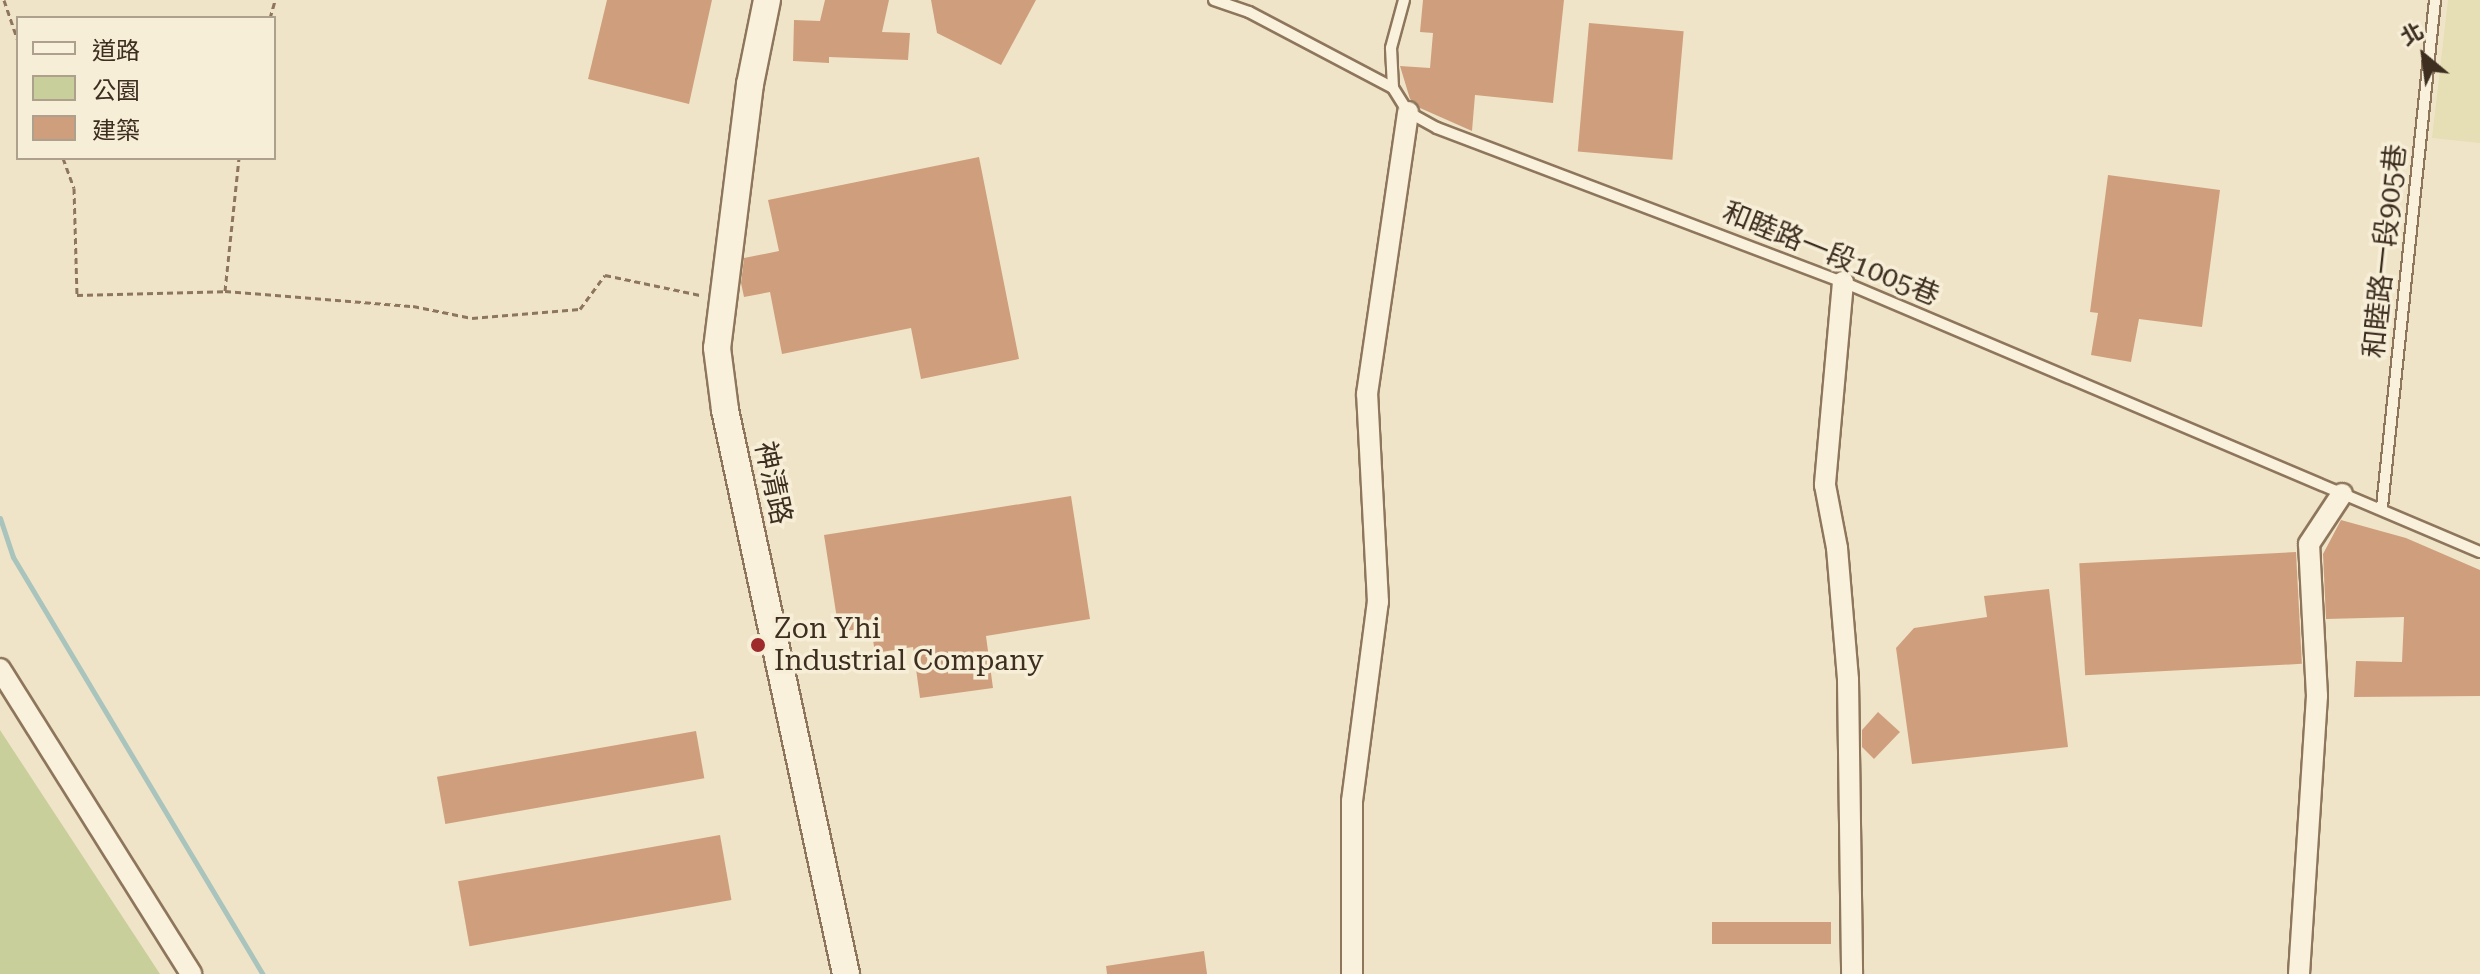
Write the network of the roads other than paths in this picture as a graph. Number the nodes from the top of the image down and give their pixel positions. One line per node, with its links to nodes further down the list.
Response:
1 (767, 0): 13 (street, 神清路)
2 (1214, 0): 5 (lane)
3 (1404, 0): 5 (lane)
4 (2435, 0): 9 (lane, 和睦路一段905巷)
5 (1393, 88): 6 (lane)
6 (1408, 112): 7 (lane, 和睦路一段1005巷); 14 (street)
7 (1843, 282): 8 (lane, 和睦路一段1005巷); 15 (street)
8 (2342, 494): 9 (lane, 和睦路一段1005巷); 16 (street)
9 (2382, 507): 10 (lane, 和睦路一段1005巷)
10 (2480, 552)
11 (0, 669): 12 (street)
12 (191, 974)
13 (846, 974)
14 (1352, 974)
15 (1852, 974)
16 (2299, 974)

